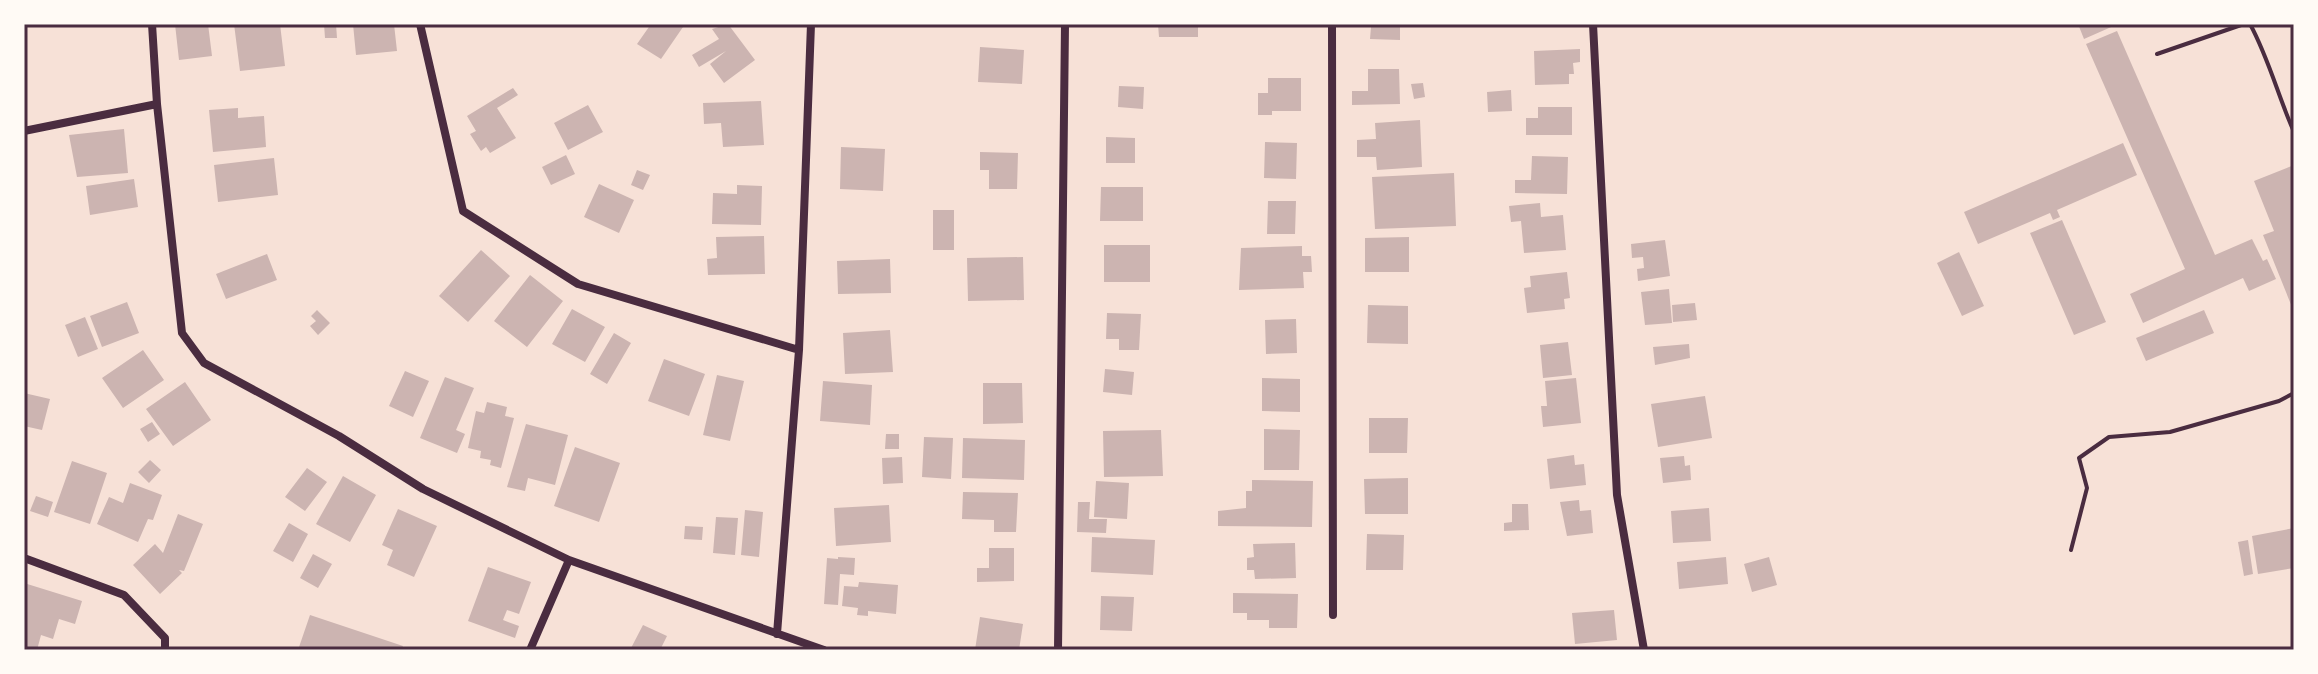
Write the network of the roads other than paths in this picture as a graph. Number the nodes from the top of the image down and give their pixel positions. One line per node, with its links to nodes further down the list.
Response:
1 (152, 24): 7 (street)
2 (420, 24): 9 (street)
3 (811, 24): 9 (street)
4 (1065, 24): 17 (street)
5 (1332, 24): 12 (street)
6 (1593, 24): 18 (street)
7 (157, 104): 8 (street); 11 (street)
8 (24, 131)
9 (799, 350): 13 (street)
10 (24, 558): 14 (street)
11 (569, 560): 13 (street); 15 (street)
12 (1333, 615)
13 (777, 634): 16 (street)
14 (165, 650)
15 (530, 650)
16 (824, 650)
17 (1058, 650)
18 (1644, 650)

